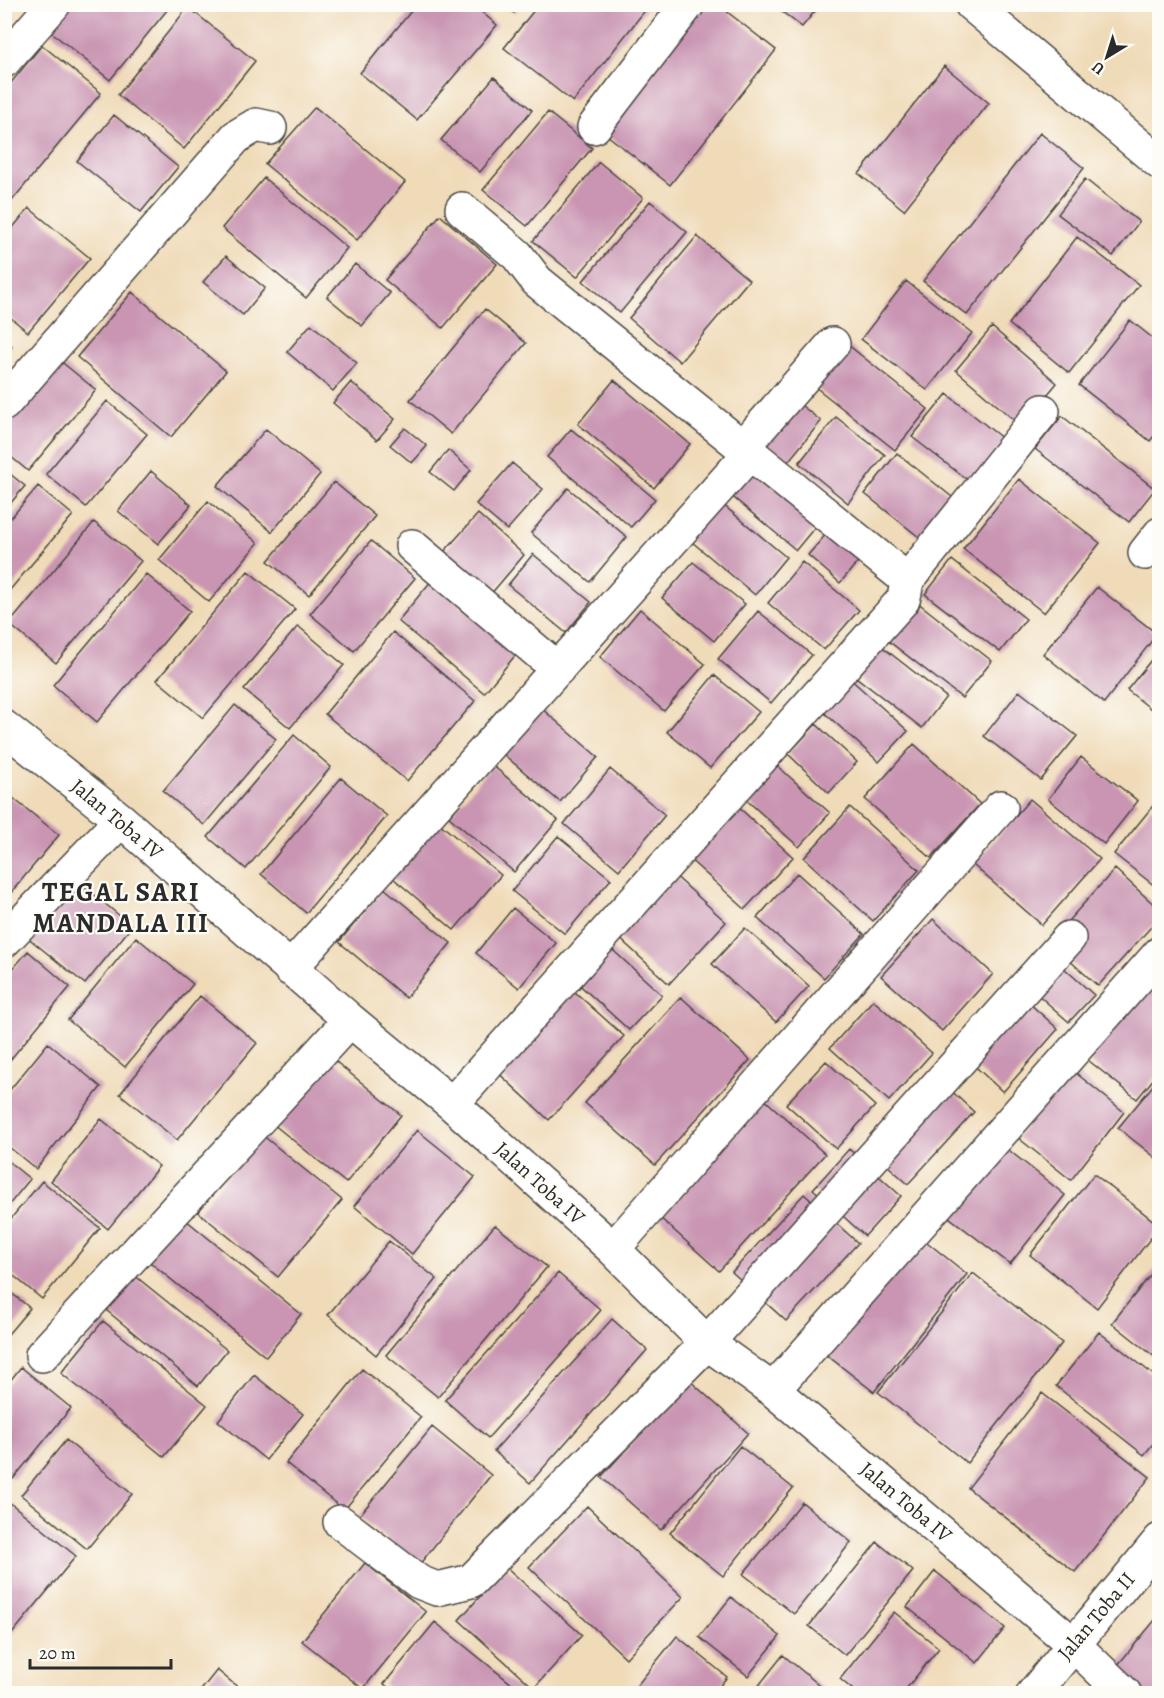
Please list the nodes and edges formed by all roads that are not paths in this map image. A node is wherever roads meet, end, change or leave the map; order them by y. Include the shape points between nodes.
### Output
1 (54, 4) edge
2 (688, 4) edge
3 (971, 4) edge
4 (4, 62) edge
5 (594, 127) dead end
6 (270, 128) dead end
7 (1160, 163) edge
8 (462, 208) dead end
9 (833, 344) dead end
10 (4, 404) edge
11 (1043, 411) dead end
12 (746, 450) junction
13 (412, 546) dead end
14 (906, 582) junction
15 (558, 669) junction
16 (4, 726) edge
17 (1000, 807) dead end
18 (121, 820) junction
19 (1069, 938) dead end
20 (4, 941) edge
21 (1160, 953) edge
22 (290, 969) junction
23 (350, 1020) junction
24 (452, 1104) junction
25 (613, 1249) junction
26 (707, 1343) junction
27 (42, 1355) dead end
28 (773, 1390) junction
29 (340, 1522) dead end
30 (1160, 1540) edge
31 (1072, 1643) junction
32 (1033, 1694) edge
33 (1125, 1694) edge

1 - 4 street
2 - 5 street
3 - 7 street
6 - 10 street via 256,125 236,136
8 - 12 street via 517,255 537,281
9 - 12 street
11 - 14 street
12 - 14 street
12 - 15 street
13 - 15 street
14 - 24 street via 903,600
15 - 22 street
16 - 18 street, Jalan Toba IV
17 - 25 street
18 - 20 street
18 - 22 street, Jalan Toba IV
19 - 26 street
21 - 28 street
22 - 23 street, Jalan Toba IV
23 - 24 street, Jalan Toba IV
23 - 27 street
24 - 25 street, Jalan Toba IV
25 - 26 street, Jalan Toba IV
26 - 28 street, Jalan Toba IV
26 - 29 street via 471,1581 437,1589 418,1582
28 - 31 street, Jalan Toba IV
30 - 31 street, Jalan Toba II
31 - 32 street, Jalan Toba II
31 - 33 street, Jalan Toba IV

